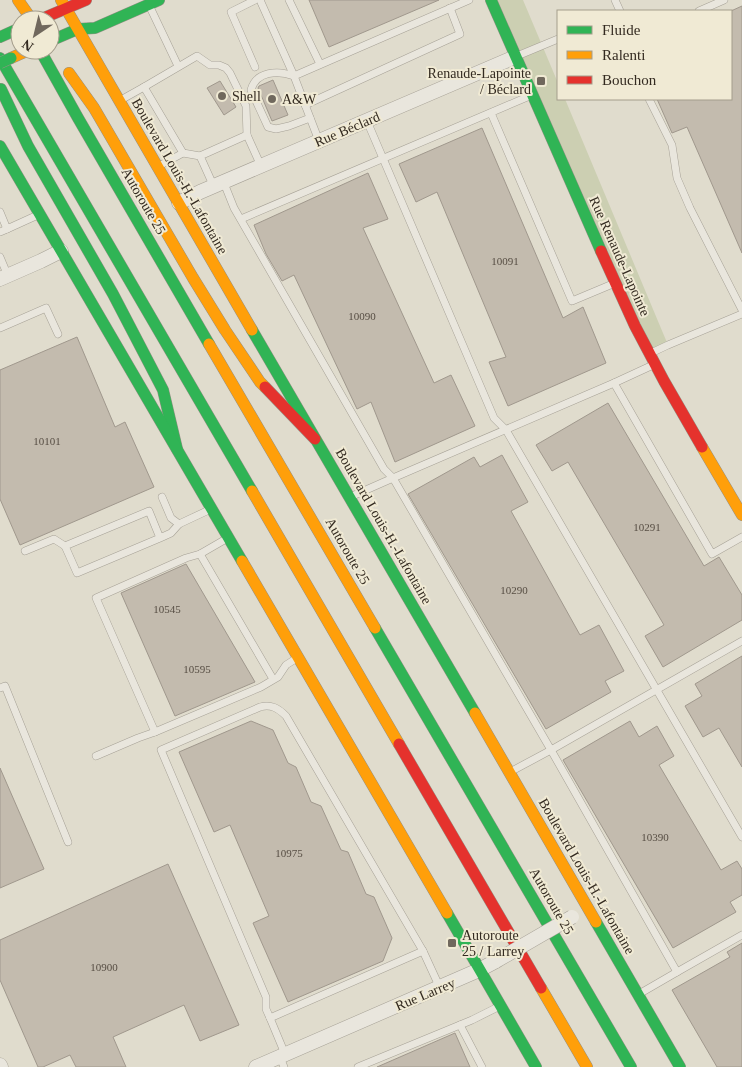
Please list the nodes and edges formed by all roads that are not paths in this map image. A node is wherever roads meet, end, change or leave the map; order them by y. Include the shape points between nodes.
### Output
1 (86, 0) edge
2 (255, 0) edge
3 (260, 0) edge
4 (289, 0) edge
5 (469, 0) edge
6 (491, 0) edge
7 (724, 0) edge
8 (154, 2) edge
9 (64, 4) edge
10 (450, 8) junction
11 (701, 10) edge
12 (78, 29) junction
13 (60, 37) edge
14 (557, 39) edge
15 (515, 57) junction
16 (0, 58) edge
17 (60, 59) edge
18 (46, 60) edge
19 (320, 64) junction
20 (178, 66) junction
21 (255, 67) dead end
22 (294, 76) junction
23 (0, 87) edge
24 (144, 87) junction
25 (532, 95) junction
26 (650, 100) edge
27 (119, 101) junction
28 (305, 105) junction
29 (491, 113) junction
30 (310, 118) junction
31 (367, 121) junction
32 (247, 135) junction
33 (319, 141) junction
34 (1, 149) edge
35 (183, 153) junction
36 (200, 156) junction
37 (383, 158) junction
38 (261, 166) junction
39 (158, 167) junction
40 (219, 185) junction
41 (179, 203) junction
42 (0, 212) edge
43 (40, 214) junction
44 (241, 219) junction
45 (4, 231) edge
46 (61, 251) junction
47 (0, 258) edge
48 (4, 278) edge
49 (615, 283) junction
50 (742, 310) edge
51 (742, 314) edge
52 (0, 328) edge
53 (58, 334) dead end
54 (653, 359) junction
55 (614, 383) junction
56 (506, 430) junction
57 (315, 438) junction
58 (177, 449) junction
59 (393, 478) junction
60 (162, 497) dead end
61 (350, 497) junction
62 (212, 509) junction
63 (742, 515) edge
64 (179, 524) junction
65 (742, 537) edge
66 (160, 538) junction
67 (228, 538) junction
68 (65, 546) junction
69 (25, 551) dead end
70 (200, 554) junction
71 (742, 641) edge
72 (298, 658) junction
73 (273, 679) junction
74 (0, 688) edge
75 (656, 690) junction
76 (155, 732) junction
77 (551, 750) junction
78 (96, 756) dead end
79 (509, 773) junction
80 (742, 836) edge
81 (68, 842) dead end
82 (588, 908) junction
83 (742, 935) edge
84 (423, 951) junction
85 (479, 970) junction
86 (677, 972) junction
87 (440, 988) junction
88 (638, 994) junction
89 (500, 1006) junction
90 (270, 1018) junction
91 (460, 1025) junction
92 (283, 1059) edge
93 (256, 1067) edge
94 (358, 1067) edge
95 (482, 1067) edge
96 (536, 1067) edge
97 (587, 1067) edge
98 (631, 1067) edge
99 (680, 1067) edge

1 - 9 main road
2 - 21 lane via 231,12
3 - 22 lane
4 - 19 lane
5 - 10 lane
6 - 15 main road, Rue Renaude-Lapointe
7 - 11 lane
8 - 12 main road via 95,28
8 - 20 lane
9 - 12 main road, Boulevard Louis-H.-Lafontaine
10 - 19 lane
10 - 28 lane via 460,34
12 - 13 main road
12 - 27 main road, Boulevard Louis-H.-Lafontaine
14 - 15 lane
15 - 25 main road, Rue Renaude-Lapointe
15 - 31 street, Rue Béclard
16 - 97 main road
17 - 57 main road via 94,108 225,330 260,382
18 - 98 main road, Autoroute 25
19 - 22 lane
20 - 24 lane
20 - 32 lane via 196,56 210,65 226,68 246,106
22 - 28 lane
22 - 30 lane via 284,72 270,73 259,77 251,90 268,127 276,129
23 - 58 main road via 28,146 114,294 163,390
24 - 27 lane
24 - 35 lane
25 - 29 lane
25 - 49 main road, Rue Renaude-Lapointe
26 - 50 lane via 672,145 677,178 690,208
27 - 39 main road, Boulevard Louis-H.-Lafontaine
28 - 30 lane
29 - 37 lane
29 - 49 lane via 572,301
30 - 33 lane
31 - 33 street, Rue Béclard
31 - 37 lane
32 - 36 lane
32 - 38 lane
33 - 38 street, Rue Béclard
34 - 43 main road
35 - 36 lane
35 - 39 lane
36 - 40 lane
37 - 44 lane
37 - 56 lane via 494,418
38 - 40 street, Rue Béclard
39 - 41 main road, Boulevard Louis-H.-Lafontaine
40 - 41 street, Rue Béclard
40 - 44 lane
41 - 57 main road, Boulevard Louis-H.-Lafontaine
42 - 45 lane
43 - 45 lane
43 - 46 main road
44 - 59 lane via 384,469
46 - 48 street
46 - 58 main road
47 - 48 lane
49 - 54 main road, Rue Renaude-Lapointe
51 - 54 lane via 668,345
52 - 53 lane via 46,308
54 - 55 lane
54 - 63 main road, Rue Renaude-Lapointe via 735,497
55 - 56 lane
55 - 65 lane via 712,554
56 - 59 lane
56 - 75 lane
57 - 61 main road, Boulevard Louis-H.-Lafontaine
58 - 62 main road
59 - 61 lane
59 - 77 lane
60 - 64 lane via 171,518
61 - 79 main road, Boulevard Louis-H.-Lafontaine
62 - 64 lane
62 - 67 main road
64 - 66 lane
66 - 68 lane via 78,573
66 - 68 lane via 149,510
67 - 70 lane
67 - 72 main road
68 - 69 lane via 54,539
70 - 73 lane
70 - 76 lane via 96,598
71 - 75 lane
72 - 73 lane via 288,663
72 - 85 main road
73 - 76 lane
74 - 81 lane via 5,686
75 - 77 lane
75 - 80 lane
76 - 78 lane
77 - 79 lane
77 - 86 lane
79 - 82 main road, Boulevard Louis-H.-Lafontaine
82 - 85 street, Rue Larrey, bridge
82 - 88 main road, Boulevard Louis-H.-Lafontaine
83 - 86 lane
84 - 87 lane
84 - 90 lane
84 - 90 lane via 279,709 260,707 161,750 266,997
85 - 87 street, Rue Larrey
85 - 89 main road
86 - 88 lane
87 - 92 street, Rue Larrey
88 - 99 main road, Boulevard Louis-H.-Lafontaine
89 - 91 lane
89 - 96 main road
90 - 92 lane
91 - 94 lane
91 - 95 lane
92 - 93 street, Rue Larrey

